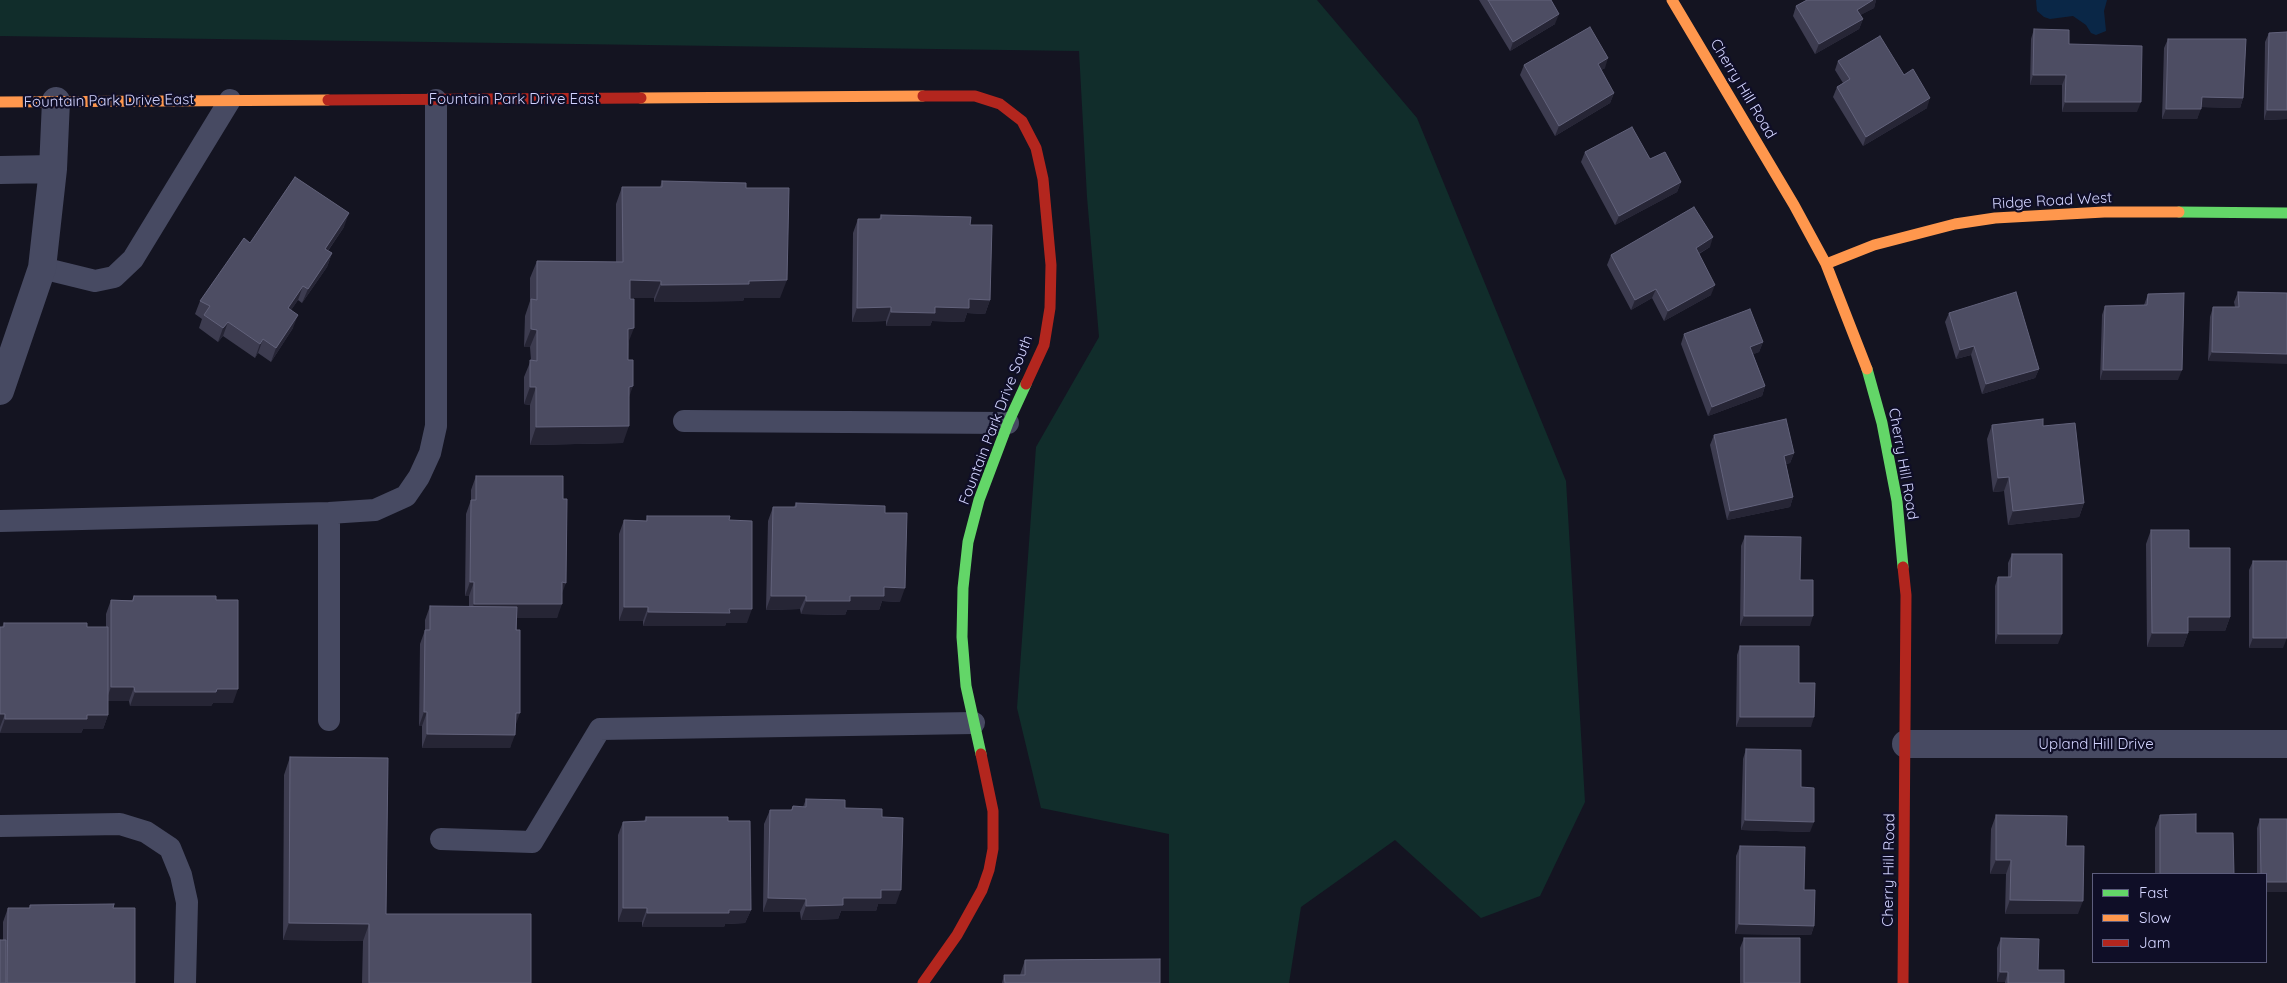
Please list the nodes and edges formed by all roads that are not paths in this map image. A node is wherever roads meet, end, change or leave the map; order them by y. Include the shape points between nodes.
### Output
1 (1672, 0) edge
2 (230, 100) junction
3 (436, 100) junction
4 (56, 101) junction
5 (0, 102) edge
6 (1022, 121) joint
7 (53, 169) junction
8 (0, 170) edge
9 (2287, 213) edge
10 (1826, 264) junction
11 (42, 268) junction
12 (0, 391) edge
13 (684, 421) dead end
14 (1008, 423) junction
15 (329, 513) junction
16 (0, 521) edge
17 (330, 720) dead end
18 (974, 723) junction
19 (1906, 744) junction
20 (2287, 744) edge
21 (0, 826) edge
22 (441, 839) dead end
23 (186, 983) edge
24 (923, 983) edge
25 (1903, 983) edge

1 - 10 street, Cherry Hill Road
2 - 3 street, Fountain Park Drive East
2 - 4 street, Fountain Park Drive East
2 - 11 lane via 133,260 114,277 95,281
3 - 6 street, Fountain Park Drive East via 975,96 1000,104
3 - 15 lane via 437,400 430,453 406,496 375,510
4 - 5 street, Fountain Park Drive East
4 - 7 street
6 - 14 street, Fountain Park Drive South via 1036,148 1043,179 1051,265 1050,308 1044,345
7 - 8 street
7 - 11 street
9 - 10 street, Ridge Road West via 2104,212 1995,218 1956,224 1874,245
10 - 19 street, Cherry Hill Road via 1866,366 1882,423 1895,491 1906,595
11 - 12 street
13 - 14 lane
14 - 18 street, Fountain Park Drive South via 979,500 968,542 962,588 965,676
15 - 16 lane
15 - 17 lane
18 - 22 lane via 600,729 532,842
18 - 24 street, Fountain Park Drive South via 993,811 993,849 989,870 982,890 957,935
19 - 20 street, Upland Hill Drive
19 - 25 street, Cherry Hill Road
21 - 23 lane via 120,824 146,832 170,848 187,902

